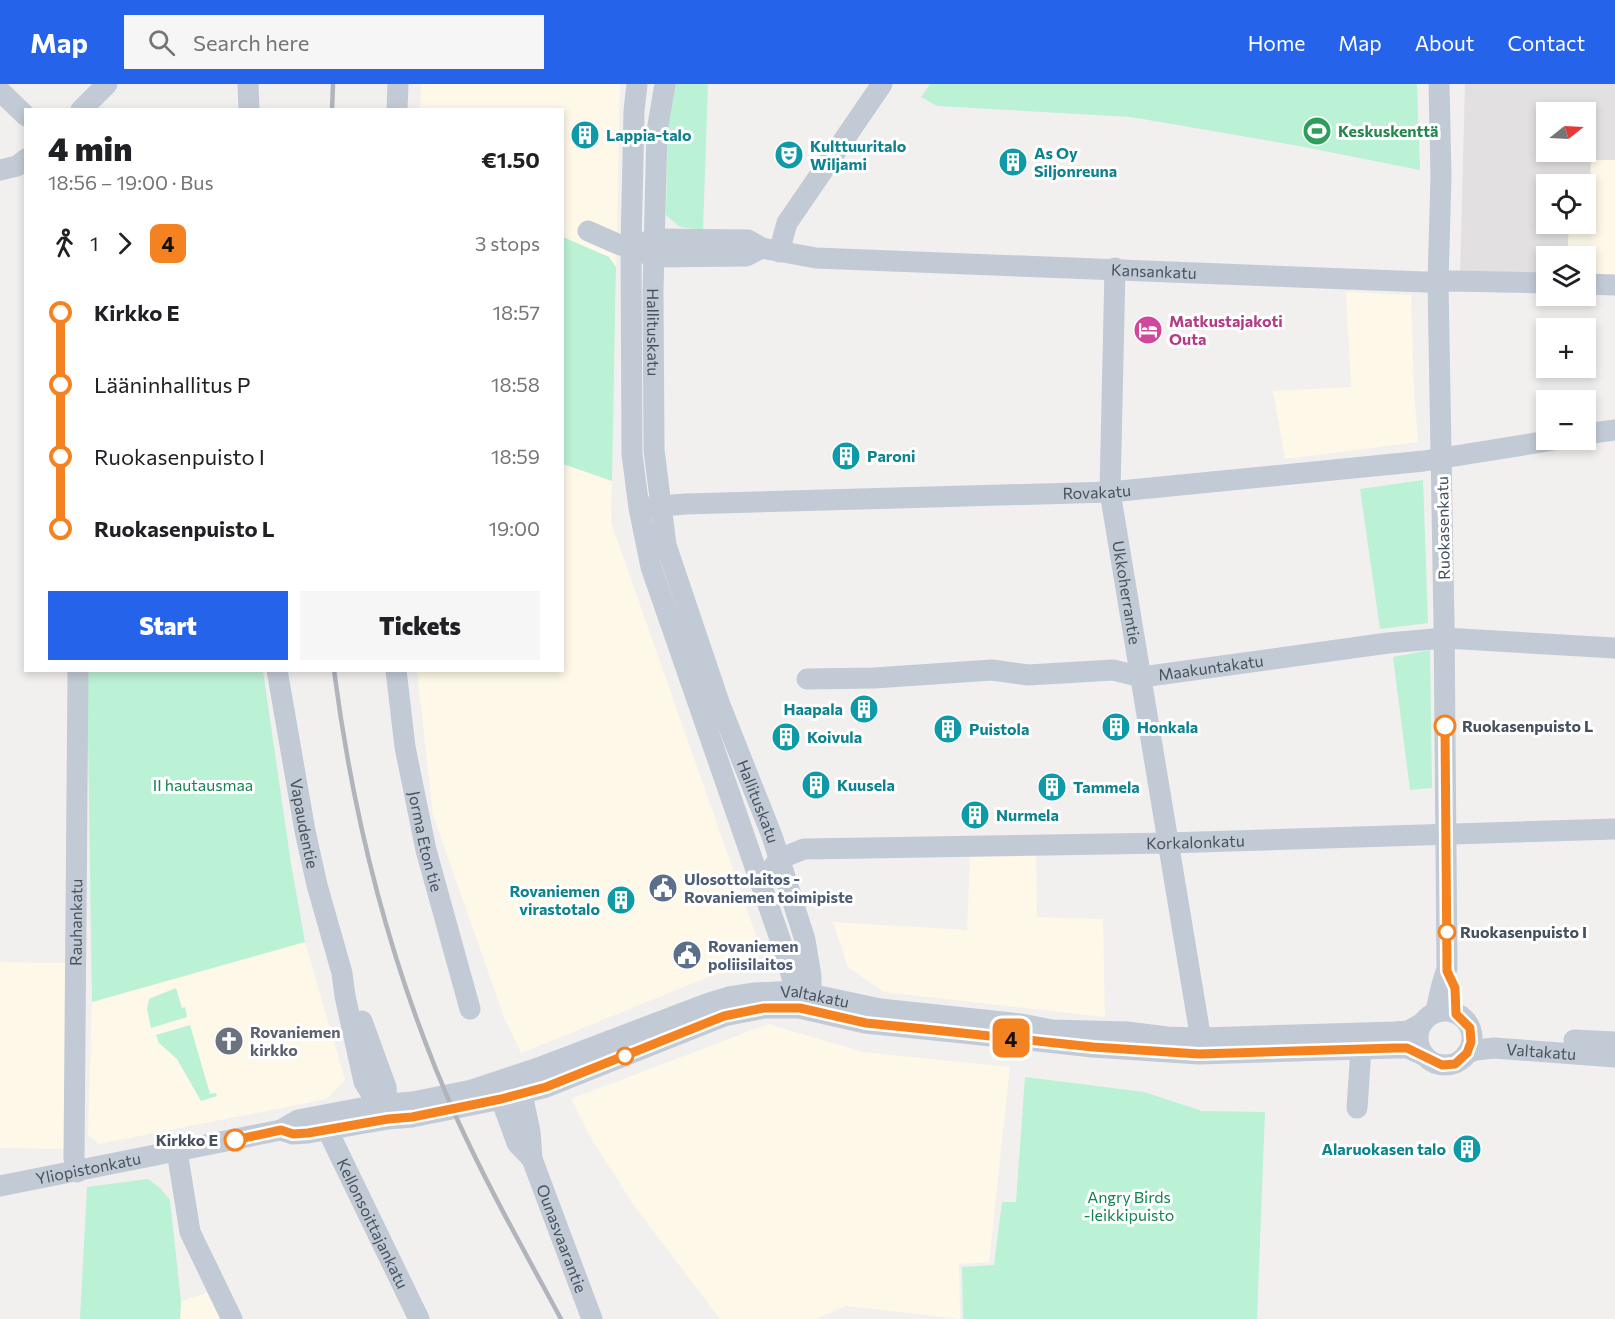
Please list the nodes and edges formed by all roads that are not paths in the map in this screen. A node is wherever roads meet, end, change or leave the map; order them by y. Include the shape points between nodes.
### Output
1 (108, 84) edge
2 (248, 84) edge
3 (398, 84) edge
4 (638, 84) edge
5 (665, 84) edge
6 (882, 84) edge
7 (1439, 84) edge
8 (0, 91) edge
9 (83, 108) edge
10 (249, 108) edge
11 (397, 108) edge
12 (24, 114) edge
13 (24, 161) edge
14 (0, 170) edge
15 (588, 231) dead end
16 (631, 247) junction
17 (654, 248) junction
18 (771, 250) junction
19 (1115, 268) junction
20 (1438, 282) junction
21 (1536, 283) edge
22 (1596, 285) edge
23 (1615, 285) edge
24 (1615, 430) edge
25 (1596, 433) edge
26 (1536, 443) edge
27 (1442, 458) junction
28 (1110, 492) junction
29 (661, 506) junction
30 (639, 508) junction
31 (1445, 638) junction
32 (1615, 648) edge
33 (78, 672) edge
34 (277, 672) edge
35 (396, 672) edge
36 (1142, 677) junction
37 (807, 679) dead end
38 (712, 681) junction
39 (698, 698) junction
40 (720, 705) junction
41 (1615, 829) edge
42 (1446, 833) junction
43 (1168, 843) junction
44 (779, 859) junction
45 (761, 884) junction
46 (802, 997) junction
47 (470, 1010) dead end
48 (1446, 1020) junction
49 (1615, 1042) edge
50 (1199, 1046) junction
51 (1360, 1049) junction
52 (1467, 1053) junction
53 (1423, 1055) junction
54 (1615, 1057) edge
55 (515, 1087) junction
56 (501, 1099) junction
57 (1357, 1108) dead end
58 (384, 1109) junction
59 (327, 1129) junction
60 (281, 1130) junction
61 (177, 1151) junction
62 (532, 1159) junction
63 (77, 1172) junction
64 (0, 1186) edge
65 (232, 1319) edge
66 (418, 1319) edge
67 (591, 1319) edge

1 - 9 street
2 - 10 street
3 - 11 street
4 - 16 street, Hallituskatu
5 - 17 street, Hallituskatu via 657,131
6 - 18 street
7 - 20 street, Ruokasenkatu
8 - 12 street
13 - 14 street
15 - 16 street, Kansankatu
16 - 17 street, Kansankatu
16 - 30 street, Hallituskatu via 632,454
17 - 18 street, Kansankatu via 746,256
17 - 29 street, Hallituskatu via 654,450
18 - 19 street, Kansankatu via 816,258
19 - 20 street, Kansankatu
19 - 28 street, Ukkoherrantie
20 - 21 street, Kansankatu
20 - 27 street, Ruokasenkatu
22 - 23 street
24 - 25 street
26 - 27 street, Rovakatu
27 - 28 street, Rovakatu
27 - 31 street, Ruokasenkatu
28 - 29 street, Rovakatu
28 - 36 street, Ukkoherrantie
29 - 30 street, Rovakatu
29 - 38 street, Hallituskatu via 666,544
30 - 39 street, Hallituskatu via 651,567
31 - 32 street, Maakuntakatu
31 - 36 street, Maakuntakatu
31 - 42 street, Ruokasenkatu
33 - 63 street, Rauhankatu via 74,1158
34 - 58 street, Vapaudentie via 305,831 342,973 364,1082
35 - 47 street, Jorma Eton tie via 405,747 426,850
36 - 37 street, Maakuntakatu via 1113,670 1028,675 992,670
36 - 43 street, Ukkoherrantie
38 - 39 street
38 - 40 street, Hallituskatu
39 - 40 street
39 - 45 street, Hallituskatu
40 - 44 street, Hallituskatu
41 - 42 street, Korkalonkatu
42 - 43 street, Korkalonkatu
42 - 48 street, Ruokasenkatu via 1447,971 1455,988
43 - 44 street, Korkalonkatu via 804,849
43 - 50 street, Ukkoherrantie
44 - 45 street
44 - 46 street, Hallituskatu via 805,940 811,976
45 - 46 street, Hallituskatu
46 - 50 street, Valtakatu via 836,1017 877,1024 1093,1047
46 - 55 street, Valtakatu via 724,1016 591,1069
48 - 49 street, Valtakatu via 1499,1035
48 - 50 street, Valtakatu via 1408,1031
48 - 52 street via 1471,1042
48 - 53 street via 1418,1033
50 - 51 street, Valtakatu
51 - 53 street, Valtakatu via 1407,1048
51 - 57 street
52 - 53 street via 1455,1064 1442,1065
52 - 54 street, Valtakatu via 1494,1048
55 - 56 street, Valtakatu
55 - 58 street, Yliopistonkatu via 472,1090
55 - 62 street, Ounasvaarantie via 530,1132
56 - 58 street, Yliopistonkatu via 412,1117
56 - 62 street, Ounasvaarantie via 517,1143
58 - 59 street, Yliopistonkatu
58 - 60 street, Yliopistonkatu via 298,1120
59 - 60 street, Yliopistonkatu via 293,1134
59 - 66 street, Kellonsoittajankatu
60 - 61 street, Yliopistonkatu
61 - 63 street, Yliopistonkatu
61 - 65 street via 190,1232
62 - 67 street, Ounasvaarantie
63 - 64 street, Yliopistonkatu

